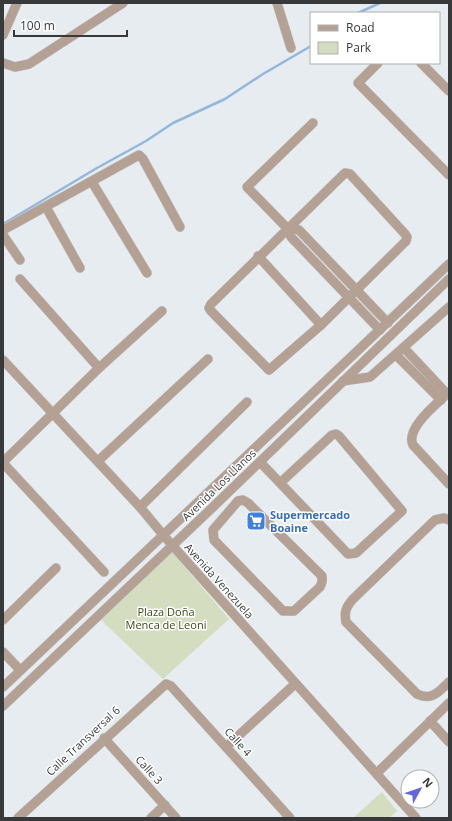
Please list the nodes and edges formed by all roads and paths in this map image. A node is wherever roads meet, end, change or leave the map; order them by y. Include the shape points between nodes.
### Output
1 (17, 3) edge
2 (123, 3) edge
3 (277, 3) edge
4 (3, 11) edge
5 (13, 13) junction
6 (3, 35) edge
7 (291, 48) dead end
8 (3, 63) edge
9 (377, 64) edge
10 (422, 64) edge
11 (449, 91) edge
12 (313, 123) dead end
13 (449, 175) edge
14 (92, 182) junction
15 (46, 207) junction
16 (180, 227) dead end
17 (287, 228) junction
18 (3, 230) edge
19 (3, 235) edge
20 (258, 256) junction
21 (20, 260) dead end
22 (449, 264) edge
23 (80, 268) dead end
24 (147, 273) dead end
25 (20, 279) dead end
26 (449, 279) edge
27 (356, 290) junction
28 (349, 298) junction
29 (449, 307) edge
30 (162, 311) dead end
31 (388, 323) junction
32 (321, 325) junction
33 (380, 330) junction
34 (404, 348) junction
35 (396, 355) junction
36 (208, 359) dead end
37 (3, 360) edge
38 (99, 368) junction
39 (343, 381) junction
40 (446, 395) edge
41 (247, 402) dead end
42 (53, 415) junction
43 (98, 461) junction
44 (3, 462) edge
45 (260, 462) junction
46 (280, 482) junction
47 (449, 484) edge
48 (213, 507) junction
49 (140, 508) junction
50 (223, 517) junction
51 (449, 520) edge
52 (164, 536) junction
53 (172, 546) junction
54 (56, 568) dead end
55 (104, 572) dead end
56 (3, 620) edge
57 (3, 652) edge
58 (20, 670) junction
59 (449, 682) edge
60 (166, 684) joint
61 (295, 684) junction
62 (3, 687) edge
63 (449, 703) edge
64 (3, 706) edge
65 (430, 721) junction
66 (104, 738) junction
67 (449, 742) edge
68 (226, 747) junction
69 (377, 773) junction
70 (165, 805) junction
71 (287, 817) edge
72 (18, 818) edge
73 (151, 818) edge
74 (176, 818) edge
75 (416, 818) edge

1 - 5 street
2 - 8 street via 29,64 15,67
3 - 7 street
4 - 5 street
5 - 6 street
9 - 13 street via 358,83
10 - 11 street
12 - 17 street via 247,187
14 - 15 street
14 - 16 street via 139,155
14 - 24 street
15 - 18 street
15 - 23 street
17 - 20 street
17 - 27 street via 299,230
17 - 27 street via 345,173 350,174 407,237 406,241
17 - 28 street via 291,237
19 - 21 street
20 - 32 street
20 - 32 street via 211,304 211,311 269,370
22 - 31 street, Avenida Los Llanos
25 - 38 street
26 - 39 street, Avenida Los Llanos
27 - 28 street
27 - 31 street
28 - 32 street
28 - 33 street
29 - 34 street
30 - 38 street
31 - 33 street, Avenida Los Llanos
33 - 52 street, Avenida Los Llanos
34 - 35 street
34 - 40 street
35 - 39 street via 370,377
35 - 40 street
36 - 43 street
37 - 42 street, Avenida Venezuela
38 - 42 street
39 - 45 street, Avenida Los Llanos
40 - 47 street via 414,428 411,438 413,445
41 - 49 street
42 - 43 street, Avenida Venezuela
42 - 44 street
43 - 49 street, Avenida Venezuela
44 - 55 street
45 - 46 street
45 - 48 street, Avenida Los Llanos
46 - 46 street via 348,554 352,555 402,511 336,434
48 - 50 street
48 - 53 street, Avenida Los Llanos
49 - 52 street, Avenida Venezuela
50 - 50 street via 213,530 214,540 283,611 297,610 321,585 320,573 248,503 238,501
51 - 59 street via 435,520 353,599 344,614 346,622 416,694 433,696
52 - 53 street, Avenida Venezuela
52 - 58 street, Avenida Los Llanos
53 - 61 street, Avenida Venezuela
53 - 64 street, Avenida Los Llanos
54 - 56 street
57 - 58 street
58 - 62 street, Avenida Los Llanos
60 - 66 street, Calle Transversal 6
60 - 68 street, Calle 4 via 171,686
61 - 68 street
61 - 69 street, Avenida Venezuela
63 - 65 street
65 - 67 street
65 - 69 street
66 - 70 street, Calle 3
66 - 72 street, Calle Transversal 6
68 - 71 street, Calle 4
69 - 75 street, Avenida Venezuela
70 - 73 street
70 - 74 street, Calle 3

